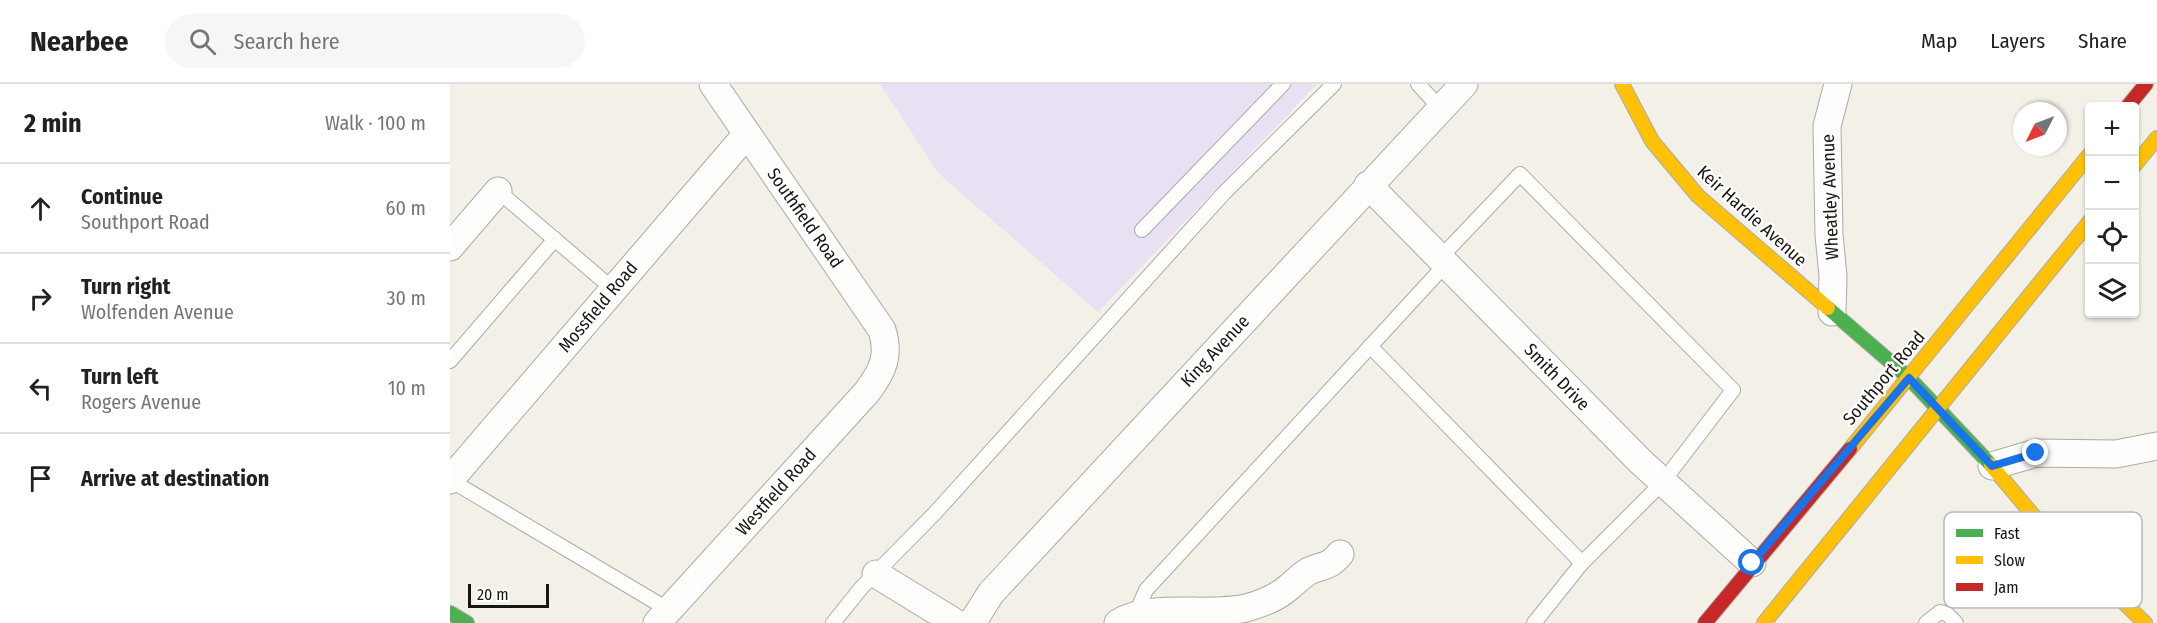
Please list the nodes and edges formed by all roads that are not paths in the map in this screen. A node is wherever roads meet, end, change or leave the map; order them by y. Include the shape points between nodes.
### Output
1 (713, 84) edge
2 (1283, 84) edge
3 (1334, 84) edge
4 (1418, 84) edge
5 (1464, 84) edge
6 (1622, 84) edge
7 (1838, 84) edge
8 (2146, 84) edge
9 (2131, 102) edge
10 (1440, 108) junction
11 (747, 134) junction
12 (2157, 138) edge
13 (2088, 156) edge
14 (2139, 160) edge
15 (1368, 185) junction
16 (498, 191) joint
17 (2085, 227) edge
18 (1142, 230) dead end
19 (555, 239) junction
20 (450, 247) edge
21 (1443, 261) junction
22 (613, 289) junction
23 (1832, 312) junction
24 (1370, 346) junction
25 (886, 355) joint
26 (450, 361) edge
27 (1909, 378) junction
28 (1938, 408) junction
29 (2157, 446) edge
30 (1992, 466) junction
31 (451, 478) edge
32 (1662, 483) junction
33 (2030, 512) edge
34 (1340, 554) dead end
35 (1582, 563) junction
36 (1752, 563) junction
37 (876, 574) junction
38 (2129, 608) edge
39 (450, 613) edge
40 (663, 616) edge
41 (1777, 618) edge
42 (1127, 619) edge
43 (467, 623) edge
44 (833, 623) edge
45 (956, 623) edge
46 (972, 623) edge
47 (1534, 623) edge
48 (1705, 623) edge
49 (1926, 623) edge
50 (1956, 623) edge
51 (2145, 623) edge

1 - 11 street, Southfield Road
2 - 18 lane
3 - 37 lane via 1224,193 1084,351
4 - 10 lane
5 - 10 street, King Avenue
6 - 23 main road, Keir Hardie Avenue via 1652,141 1698,196
7 - 23 street, Wheatley Avenue via 1827,126
8 - 9 main road
10 - 15 street, King Avenue
11 - 22 street, Mossfield Road
11 - 25 street, Southfield Road via 882,330
12 - 14 main road
13 - 27 main road, Southport Road
15 - 21 street, Smith Drive
15 - 46 street, King Avenue via 992,593
16 - 19 lane
16 - 20 street
17 - 28 main road
19 - 22 lane
19 - 26 lane
21 - 24 lane
21 - 32 street, Smith Drive
21 - 32 lane via 1520,174 1733,390
22 - 31 street, Mossfield Road
23 - 27 main road, Keir Hardie Avenue
24 - 35 lane
24 - 42 lane via 1146,590
25 - 40 street, Westfield Road via 883,368 867,392
27 - 28 main road, Keir Hardie Avenue
27 - 36 main road, Southport Road
28 - 30 main road, Keir Hardie Avenue
28 - 41 main road
29 - 30 street via 2116,454 2036,453
30 - 33 main road, Keir Hardie Avenue
31 - 40 lane
32 - 35 lane
32 - 36 street, Smith Drive
34 - 42 street via 1330,566 1309,571 1275,597 1248,608
35 - 47 lane
36 - 48 main road, Southport Road
37 - 44 lane
37 - 45 street
38 - 51 main road, Keir Hardie Avenue
39 - 43 main road
49 - 50 lane via 1940,612

